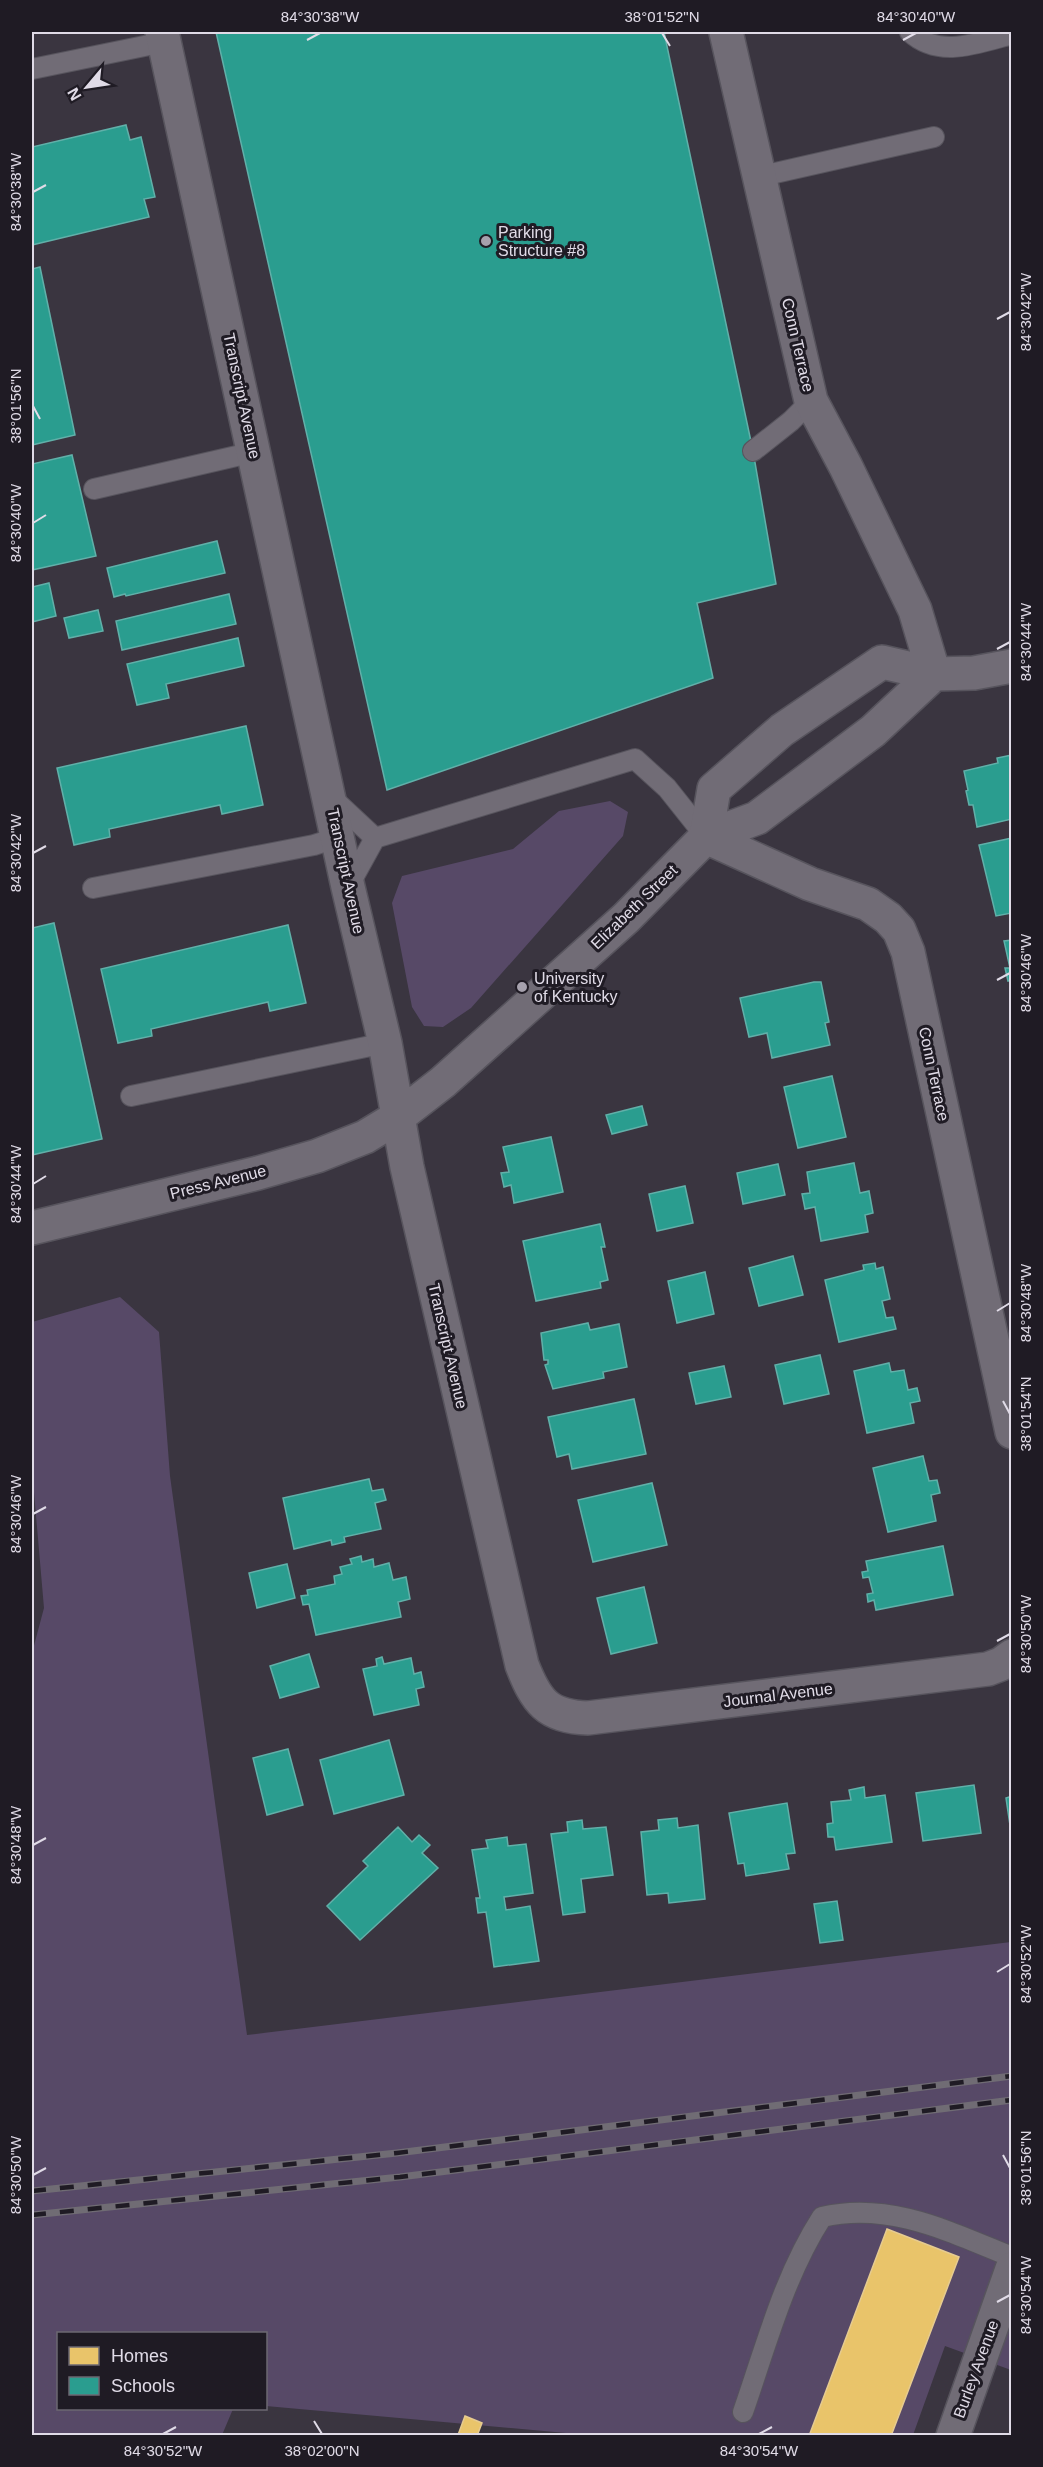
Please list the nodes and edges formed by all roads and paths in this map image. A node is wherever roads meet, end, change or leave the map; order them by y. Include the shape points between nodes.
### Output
1 (726, 32) edge
2 (910, 32) edge
3 (1011, 34) edge
4 (163, 37) edge
5 (32, 69) edge
6 (934, 136) dead end
7 (758, 177) junction
8 (811, 401) junction
9 (753, 451) dead end
10 (254, 452) junction
11 (94, 489) dead end
12 (1011, 666) edge
13 (934, 674) junction
14 (328, 794) junction
15 (339, 837) junction
16 (375, 837) junction
17 (706, 837) junction
18 (348, 887) junction
19 (93, 888) dead end
20 (385, 1043) junction
21 (131, 1096) dead end
22 (398, 1117) junction
23 (32, 1228) edge
24 (1011, 1432) edge
25 (1011, 1656) edge
26 (543, 1705) joint
27 (1011, 2257) edge
28 (1011, 2269) edge
29 (743, 2412) dead end
30 (952, 2436) edge

1 - 7 street, Conn Terrace
2 - 3 lane via 921,42 957,48
4 - 5 lane
4 - 10 street, Transcript Avenue
6 - 7 lane
7 - 8 street, Conn Terrace
8 - 9 lane
8 - 13 street, Conn Terrace via 915,610
10 - 11 lane
10 - 14 street, Transcript Avenue
12 - 13 street via 974,673
13 - 17 street, Elizabeth Street via 873,731 757,818
13 - 17 street via 882,662 782,730 714,789
14 - 15 street, Transcript Avenue
14 - 16 lane
15 - 18 street, Transcript Avenue
15 - 19 lane
16 - 17 lane via 635,759 667,788
16 - 18 lane
17 - 22 street, Elizabeth Street via 617,926 443,1082
17 - 24 street, Conn Terrace via 810,884 868,904 899,930 908,952
18 - 20 street, Transcript Avenue
20 - 21 lane
20 - 22 street, Transcript Avenue
22 - 23 street, Press Avenue via 365,1137 317,1156
22 - 26 street, Transcript Avenue via 522,1665 532,1691
25 - 26 street, Journal Avenue via 988,1669 588,1719 554,1712
27 - 29 lane via 937,2227 876,2212 822,2217 804,2246
28 - 30 street, Burley Avenue

